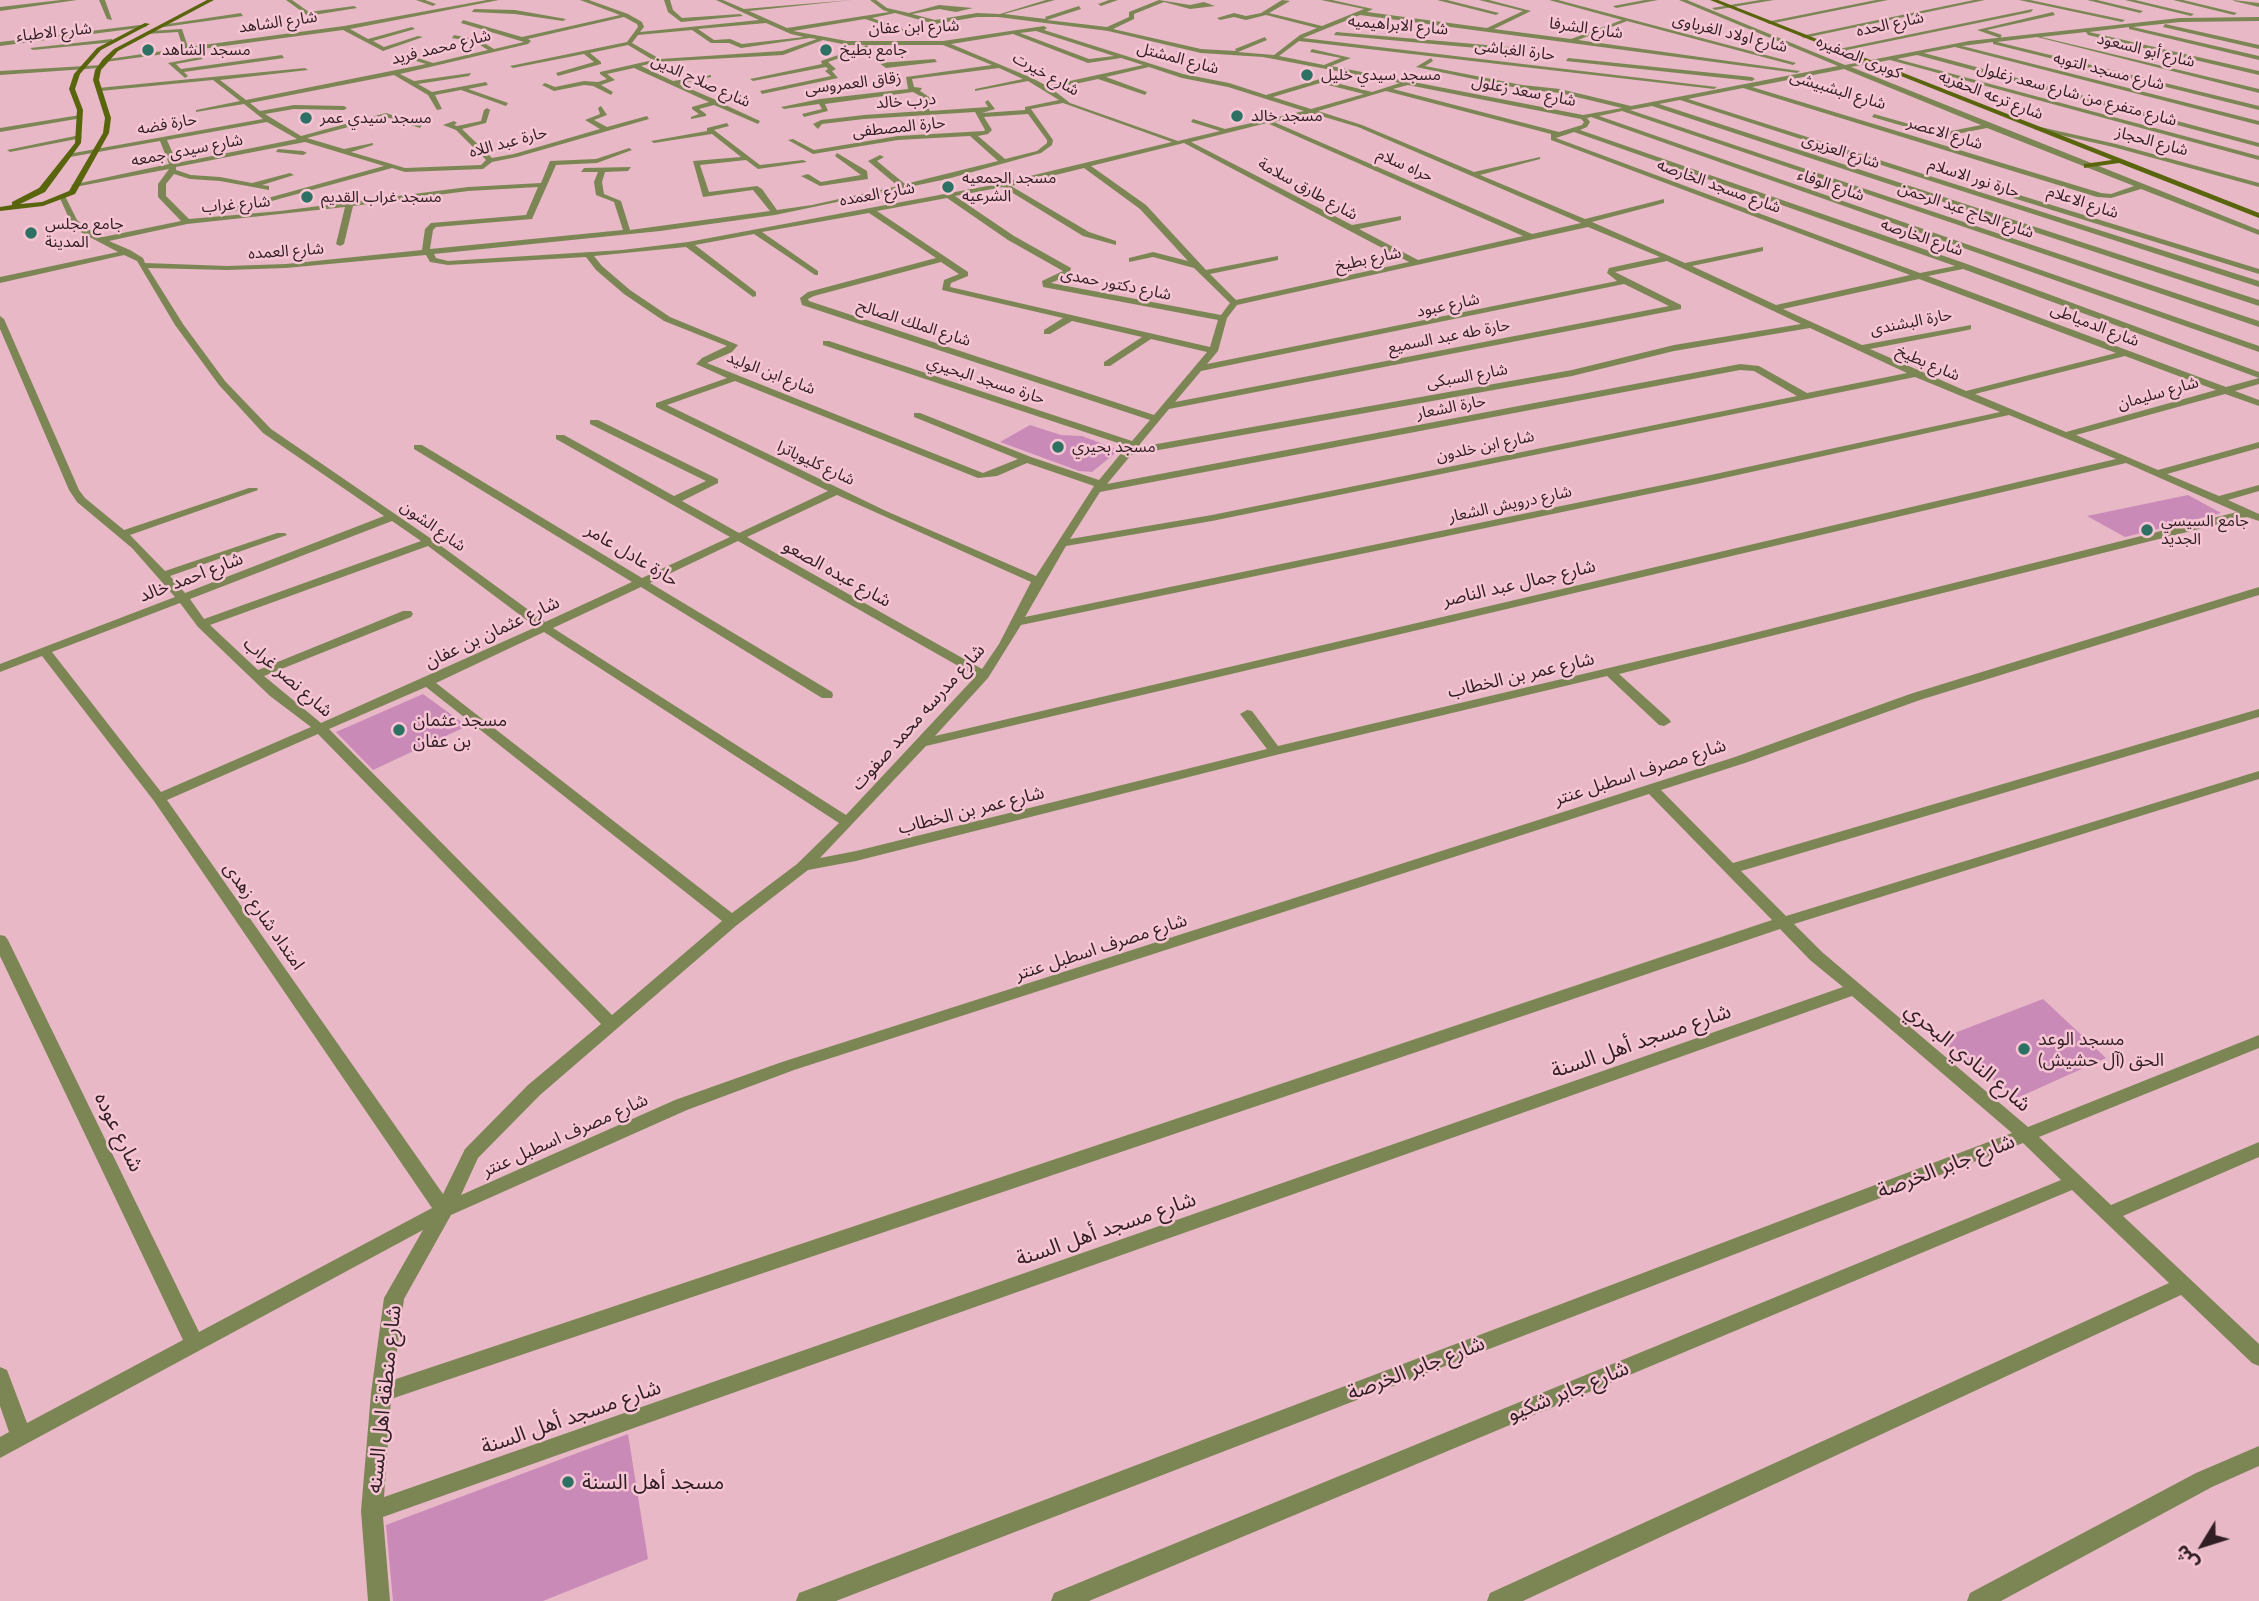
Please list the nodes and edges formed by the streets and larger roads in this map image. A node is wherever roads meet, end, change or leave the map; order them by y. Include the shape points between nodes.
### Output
1 (74, 0) edge
2 (102, 0) edge
3 (196, 0) edge
4 (211, 0) edge
5 (289, 0) edge
6 (419, 0) edge
7 (496, 0) edge
8 (583, 0) edge
9 (667, 0) edge
10 (719, 0) edge
11 (1052, 0) edge
12 (1115, 0) edge
13 (1146, 0) edge
14 (1278, 0) edge
15 (1284, 0) edge
16 (1324, 0) edge
17 (1440, 0) edge
18 (1482, 0) edge
19 (1552, 0) edge
20 (1655, 0) edge
21 (1682, 0) edge
22 (1713, 0) edge
23 (1771, 0) edge
24 (1885, 0) edge
25 (1982, 0) edge
26 (2022, 0) edge
27 (2090, 0) edge
28 (2128, 0) edge
29 (2176, 0) edge
30 (2236, 0) edge
31 (874, 1) edge
32 (1593, 1) edge
33 (1160, 2) edge
34 (786, 3) edge
35 (852, 3) edge
36 (433, 4) dead end
37 (864, 4) dead end
38 (1101, 4) dead end
39 (1264, 4) dead end
40 (1572, 5) junction
41 (2259, 5) edge
42 (1212, 6) dead end
43 (1616, 6) dead end
44 (1730, 6) junction
45 (844, 7) dead end
46 (972, 7) dead end
47 (354, 8) dead end
48 (456, 8) junction
49 (1079, 8) dead end
50 (0, 9) edge
51 (1703, 9) junction
52 (405, 10) dead end
53 (746, 10) junction
54 (2031, 10) dead end
55 (900, 11) junction
56 (440, 12) junction
57 (626, 12) junction
58 (1179, 12) dead end
59 (910, 13) junction
60 (1360, 13) junction
61 (1265, 14) junction
62 (2053, 14) dead end
63 (241, 15) dead end
64 (756, 15) junction
65 (998, 15) junction
66 (865, 17) junction
67 (1220, 18) dead end
68 (1515, 18) junction
69 (110, 19) dead end
70 (563, 19) dead end
71 (2214, 19) junction
72 (1042, 20) junction
73 (2178, 20) junction
74 (2259, 20) edge
75 (767, 21) junction
76 (1625, 21) junction
77 (463, 22) dead end
78 (934, 22) junction
79 (1769, 22) junction
80 (330, 23) dead end
81 (1064, 23) junction
82 (2137, 23) junction
83 (2149, 23) junction
84 (146, 25) junction
85 (164, 25) junction
86 (2118, 26) junction
87 (2248, 26) dead end
88 (344, 27) junction
89 (951, 27) dead end
90 (2102, 27) junction
91 (1324, 28) junction
92 (412, 29) dead end
93 (1036, 29) junction
94 (1108, 29) junction
95 (695, 30) junction
96 (785, 30) junction
97 (964, 30) dead end
98 (1298, 30) dead end
99 (1487, 30) junction
100 (2076, 30) junction
101 (1312, 32) junction
102 (149, 33) junction
103 (301, 33) junction
104 (909, 33) dead end
105 (1013, 33) junction
106 (635, 34) junction
107 (2027, 35) junction
108 (1804, 36) junction
109 (420, 37) dead end
110 (454, 37) dead end
111 (989, 37) junction
112 (810, 38) junction
113 (2008, 38) junction
114 (197, 39) dead end
115 (522, 39) junction
116 (1265, 39) dead end
117 (1298, 39) junction
118 (2259, 39) edge
119 (820, 40) junction
120 (112, 41) junction
121 (183, 41) junction
122 (368, 41) junction
123 (1571, 41) junction
124 (1987, 41) junction
125 (629, 43) junction
126 (943, 43) junction
127 (0, 44) edge
128 (874, 44) junction
129 (910, 44) junction
130 (1952, 45) junction
131 (2259, 47) edge
132 (494, 49) junction
133 (186, 50) junction
134 (1521, 50) dead end
135 (1837, 50) junction
136 (584, 51) junction
137 (1312, 51) dead end
138 (0, 52) edge
139 (507, 52) dead end
140 (1233, 52) junction
141 (1914, 52) junction
142 (779, 54) junction
143 (405, 56) dead end
144 (214, 57) dead end
145 (282, 57) dead end
146 (1121, 57) junction
147 (1275, 57) junction
148 (1888, 57) junction
149 (2259, 58) edge
150 (797, 59) dead end
151 (547, 60) junction
152 (810, 60) dead end
153 (1431, 60) dead end
154 (1568, 60) dead end
155 (657, 61) junction
156 (935, 61) junction
157 (395, 62) dead end
158 (1868, 62) junction
159 (103, 63) junction
160 (754, 63) dead end
161 (882, 63) dead end
162 (433, 64) junction
163 (2259, 64) edge
164 (637, 65) junction
165 (513, 66) dead end
166 (826, 66) junction
167 (1002, 66) junction
168 (1150, 66) junction
169 (1843, 66) junction
170 (82, 67) junction
171 (1323, 67) junction
172 (412, 69) junction
173 (305, 70) dead end
174 (1822, 70) junction
175 (179, 71) junction
176 (690, 72) dead end
177 (956, 72) junction
178 (1808, 72) junction
179 (0, 73) edge
180 (394, 73) junction
181 (2259, 73) edge
182 (332, 74) dead end
183 (469, 74) dead end
184 (709, 76) dead end
185 (1099, 77) junction
186 (214, 78) junction
187 (661, 79) junction
188 (753, 79) dead end
189 (1030, 79) junction
190 (191, 80) junction
191 (978, 80) dead end
192 (1764, 81) junction
193 (778, 82) dead end
194 (349, 83) junction
195 (415, 83) junction
196 (1409, 83) junction
197 (486, 84) dead end
198 (597, 84) junction
199 (671, 84) junction
200 (545, 85) dead end
201 (1742, 86) junction
202 (1046, 88) junction
203 (100, 89) junction
204 (925, 89) dead end
205 (1728, 89) junction
206 (1787, 89) dead end
207 (462, 90) junction
208 (914, 90) junction
209 (976, 90) dead end
210 (1387, 90) junction
211 (497, 91) dead end
212 (2259, 91) edge
213 (762, 92) dead end
214 (611, 93) dead end
215 (1145, 93) dead end
216 (431, 94) junction
217 (473, 94) junction
218 (1372, 94) junction
219 (1698, 95) junction
220 (739, 96) dead end
221 (1267, 96) junction
222 (1681, 98) junction
223 (821, 99) junction
224 (1062, 100) junction
225 (248, 102) junction
226 (715, 102) junction
227 (988, 102) dead end
228 (506, 104) dead end
229 (1653, 104) junction
230 (784, 107) dead end
231 (344, 108) dead end
232 (601, 108) dead end
233 (2259, 108) edge
234 (439, 109) dead end
235 (1628, 109) junction
236 (487, 110) dead end
237 (1314, 110) junction
238 (198, 111) dead end
239 (1030, 112) junction
240 (1861, 112) dead end
241 (260, 113) junction
242 (928, 113) junction
243 (979, 113) junction
244 (804, 115) dead end
245 (80, 117) junction
246 (1588, 117) junction
247 (350, 118) dead end
248 (647, 118) dead end
249 (694, 118) dead end
250 (268, 120) junction
251 (899, 121) dead end
252 (1193, 121) dead end
253 (1267, 121) junction
254 (758, 122) dead end
255 (2259, 123) edge
256 (727, 125) dead end
257 (421, 126) dead end
258 (1988, 126) junction
259 (341, 127) junction
260 (818, 127) dead end
261 (2036, 128) junction
262 (0, 130) edge
263 (1227, 130) junction
264 (1575, 130) junction
265 (211, 131) junction
266 (712, 132) junction
267 (607, 134) junction
268 (972, 134) junction
269 (1558, 135) junction
270 (80, 137) junction
271 (220, 138) dead end
272 (163, 139) junction
273 (302, 139) junction
274 (791, 140) dead end
275 (654, 141) dead end
276 (1180, 141) junction
277 (371, 144) dead end
278 (2259, 145) edge
279 (324, 146) junction
280 (358, 148) junction
281 (10, 150) dead end
282 (629, 150) dead end
283 (96, 151) junction
284 (342, 152) junction
285 (247, 153) junction
286 (303, 153) dead end
287 (70, 155) junction
288 (837, 155) dead end
289 (880, 157) dead end
290 (748, 158) junction
291 (1538, 158) dead end
292 (2259, 158) edge
293 (490, 160) junction
294 (2121, 161) junction
295 (803, 162) dead end
296 (1004, 162) junction
297 (1085, 165) junction
298 (2087, 166) junction
299 (389, 167) junction
300 (172, 169) junction
301 (347, 169) dead end
302 (628, 169) dead end
303 (602, 170) junction
304 (883, 170) junction
305 (974, 170) junction
306 (548, 172) junction
307 (864, 173) junction
308 (1945, 173) dead end
309 (364, 174) junction
310 (1475, 174) junction
311 (290, 175) dead end
312 (984, 175) dead end
313 (805, 176) dead end
314 (993, 180) dead end
315 (252, 185) junction
316 (541, 185) junction
317 (1003, 185) junction
318 (2259, 185) edge
319 (75, 186) junction
320 (904, 187) junction
321 (2140, 187) junction
322 (266, 188) dead end
323 (2011, 194) dead end
324 (949, 196) junction
325 (62, 198) junction
326 (1661, 201) dead end
327 (350, 204) junction
328 (812, 207) junction
329 (0, 209) edge
330 (870, 210) junction
331 (775, 213) junction
332 (2259, 214) edge
333 (824, 218) junction
334 (1398, 218) dead end
335 (187, 222) junction
336 (1587, 223) junction
337 (1351, 228) junction
338 (519, 230) dead end
339 (755, 231) junction
340 (627, 232) junction
341 (2259, 233) edge
342 (1531, 237) junction
343 (101, 240) junction
344 (516, 243) junction
345 (1113, 243) dead end
346 (340, 244) dead end
347 (688, 244) junction
348 (1760, 249) dead end
349 (428, 252) junction
350 (127, 253) junction
351 (589, 255) junction
352 (942, 258) junction
353 (1275, 258) dead end
354 (1668, 258) junction
355 (1999, 258) junction
356 (1132, 260) dead end
357 (1418, 263) junction
358 (144, 265) junction
359 (1685, 265) junction
360 (1964, 266) junction
361 (1202, 270) junction
362 (2259, 272) edge
363 (815, 273) dead end
364 (1921, 276) junction
365 (0, 280) edge
366 (1623, 280) junction
367 (2259, 284) edge
368 (753, 294) dead end
369 (1234, 303) junction
370 (2259, 303) edge
371 (1774, 308) junction
372 (1223, 317) junction
373 (1070, 318) junction
374 (0, 319) edge
375 (2259, 324) edge
376 (1809, 325) junction
377 (1968, 327) dead end
378 (1047, 332) dead end
379 (1149, 336) junction
380 (825, 343) dead end
381 (1860, 348) junction
382 (2259, 349) edge
383 (1213, 351) junction
384 (2126, 353) junction
385 (1107, 364) dead end
386 (1202, 368) junction
387 (1916, 374) junction
388 (2259, 375) edge
389 (737, 377) junction
390 (2259, 381) edge
391 (2225, 390) junction
392 (1965, 394) junction
393 (1806, 397) junction
394 (2259, 403) edge
395 (1165, 407) junction
396 (2011, 412) junction
397 (917, 415) dead end
398 (1155, 418) junction
399 (594, 422) dead end
400 (2066, 436) junction
401 (560, 438) dead end
402 (2259, 445) edge
403 (418, 447) dead end
404 (1133, 449) junction
405 (1027, 459) junction
406 (2127, 460) junction
407 (2158, 473) junction
408 (1099, 487) junction
409 (2259, 488) edge
410 (253, 490) dead end
411 (837, 491) junction
412 (2218, 500) junction
413 (673, 501) junction
414 (2253, 516) edge
415 (393, 517) junction
416 (123, 534) junction
417 (281, 535) dead end
418 (737, 537) junction
419 (429, 542) junction
420 (1060, 544) junction
421 (163, 575) junction
422 (641, 580) junction
423 (1038, 581) junction
424 (2259, 592) edge
425 (183, 598) junction
426 (407, 614) dead end
427 (1015, 623) junction
428 (202, 624) junction
429 (544, 627) junction
430 (0, 650) edge
431 (44, 651) junction
432 (6, 665) edge
433 (1610, 672) junction
434 (256, 675) junction
435 (984, 675) junction
436 (427, 682) junction
437 (827, 695) dead end
438 (2259, 713) edge
439 (1247, 714) dead end
440 (1664, 722) dead end
441 (321, 729) junction
442 (919, 743) junction
443 (1275, 751) junction
444 (2259, 775) edge
445 (1652, 789) junction
446 (159, 798) junction
447 (847, 822) junction
448 (802, 867) junction
449 (1730, 869) junction
450 (732, 921) junction
451 (1781, 923) junction
452 (0, 940) edge
453 (1855, 989) junction
454 (611, 1024) junction
455 (2259, 1041) edge
456 (2026, 1135) junction
457 (2259, 1149) edge
458 (2074, 1182) junction
459 (444, 1210) junction
460 (2108, 1214) junction
461 (2184, 1285) junction
462 (195, 1345) junction
463 (2259, 1357) edge
464 (0, 1377) edge
465 (381, 1393) junction
466 (21, 1437) junction
467 (0, 1448) edge
468 (2259, 1456) edge
469 (372, 1511) junction
470 (379, 1601) edge
471 (807, 1601) edge
472 (1062, 1601) edge
473 (1498, 1601) edge
474 (1979, 1601) edge

1 - 50 street
2 - 69 street
3 - 84 street
4 - 85 street
5 - 47 street via 308,15
6 - 36 street
7 - 48 street, شارع الشاهد
8 - 57 street
9 - 64 street via 670,11 681,20
10 - 53 street, شارع ابن عفان
11 - 65 street
12 - 38 street
13 - 33 street
14 - 39 street
15 - 61 street
16 - 60 street via 1370,9
17 - 68 street
18 - 68 street via 1528,11
19 - 40 street, شارع اولاد الغرباوى
20 - 43 street
21 - 51 street, كوبرى الصفيره
22 - 44 street, شارع ترعه الحفريه
23 - 44 street
24 - 79 street
25 - 108 street
26 - 82 street
27 - 73 street
28 - 71 street
29 - 74 street
30 - 41 street
31 - 37 street
31 - 55 street, شارع سعد زعلول via 885,9
32 - 40 street
33 - 42 street
33 - 58 street
33 - 94 street via 1131,13 1130,19
34 - 35 street
34 - 53 street
35 - 45 street
40 - 76 street, شارع اولاد الغرباوى
44 - 51 street
44 - 79 street, شارع ترعه الحفريه
46 - 59 street
48 - 56 street, شارع الشاهد
48 - 70 street
49 - 72 street
51 - 169 street, كوبرى الصفيره
52 - 56 street via 430,7
53 - 64 street, شارع ابن عفان
54 - 135 street, شارع الحده
55 - 59 street, شارع سعد زعلول
55 - 66 street
56 - 88 street, شارع الشاهد
57 - 106 street via 640,23
57 - 115 street, شارع محمد فريد
59 - 78 street, شارع سعد زعلول
60 - 91 street
60 - 99 street, شارع الشرفا
61 - 67 street
61 - 91 street
62 - 113 street via 1980,30
63 - 85 street
64 - 75 street, شارع ابن عفان
65 - 72 street, شارع سعد زعلول
65 - 78 street, شارع سعد زعلول
66 - 96 street
66 - 104 street
68 - 99 street
71 - 73 street, شارع سعد زعلول
71 - 74 street, شارع سعد زعلول
71 - 87 street
72 - 81 street, شارع سعد زعلول
73 - 83 street, شارع سعد زعلول
73 - 118 street
75 - 95 street
75 - 96 street, شارع ابن عفان
76 - 123 street
76 - 174 street, شارع اولاد الغرباوى
77 - 115 street
78 - 89 street
79 - 108 street, شارع ترعه الحفريه
80 - 103 street via 294,28
81 - 93 street, شارع ابن عفان
81 - 94 street, شارع سعد زعلول
82 - 83 street, شارع سعد زعلول
82 - 86 street, شارع سعد زعلول
83 - 131 street
84 - 120 street
84 - 127 street
85 - 102 street
86 - 90 street, شارع سعد زعلول
86 - 149 street
88 - 103 street, شارع الشاهد
88 - 122 street
90 - 100 street, شارع سعد زعلول
90 - 163 street
91 - 101 street
92 - 122 street
93 - 105 street, شارع ابن عفان
93 - 146 street, شارع المشتل
94 - 140 street, شارع سعد زعلول via 1201,51
95 - 106 street
95 - 112 street via 713,41 743,46
96 - 112 street, شارع ابن عفان
97 - 111 street
98 - 101 street, شارع الابراهيميه
99 - 123 street, شارع الشرفا
100 - 107 street, شارع سعد زعلول
100 - 181 street
101 - 117 street
101 - 134 street, شارع الابراهيميه
102 - 121 street via 180,30
102 - 159 street via 116,50
103 - 133 street, شارع الشاهد
105 - 111 street, شارع ابن عفان
105 - 146 street via 1088,61
106 - 125 street
107 - 113 street, شارع سعد زعلول
107 - 212 street, شارع أبو السعود
108 - 135 street, شارع ترعه الحفريه
109 - 122 street via 386,49
110 - 132 street
111 - 126 street, شارع ابن عفان
112 - 119 street, شارع ابن عفان
113 - 124 street, شارع سعد زعلول
114 - 121 street
115 - 132 street, شارع محمد فريد via 528,42
116 - 140 street
117 - 147 street
117 - 205 street, حارة الغباشى
119 - 128 street, شارع ابن عفان
119 - 142 street
120 - 138 street, شارع الاطباء
120 - 170 street
121 - 133 street
123 - 178 street, شارع الشرفا
124 - 130 street, شارع سعد زعلول
124 - 233 street
125 - 136 street
125 - 155 street, شارع صلاح الدين
126 - 129 street, شارع ابن عفان
126 - 167 street, شارع خيرت
128 - 129 street, شارع ابن عفان
128 - 166 street
129 - 156 street
130 - 141 street, شارع سعد زعلول
130 - 255 street, شارع مسجد التوبه
132 - 139 street
132 - 162 street, شارع محمد فريد
133 - 159 street, شارع الشاهد
135 - 158 street, شارع ترعه الحفريه
136 - 151 street
136 - 151 street via 599,63 558,70
137 - 171 street via 1348,58
140 - 147 street, شارع سعد زعلول
141 - 148 street, شارع سعد زعلول
141 - 278 street
142 - 150 street
142 - 155 street
142 - 160 street
143 - 162 street
144 - 175 street via 171,63
145 - 175 street
146 - 168 street, شارع المشتل
147 - 171 street, شارع سعد زعلول
148 - 158 street, شارع سعد زعلول
148 - 292 street, شارع متفرع من شارع سعد زغلول
151 - 165 street
152 - 166 street
153 - 235 street, شارع الحاج عبد الرحمن via 1419,67 1560,91
154 - 192 street
155 - 164 street, شارع صلاح الدين
156 - 161 street
156 - 177 street
157 - 172 street
158 - 169 street, شارع سعد زعلول
158 - 261 street, شارع ترعه الحفريه
159 - 170 street, شارع الشاهد
159 - 203 street via 96,80
162 - 172 street, شارع محمد فريد
164 - 187 street, شارع صلاح الدين
164 - 198 street, شارع صلاح الدين via 604,72 612,80
166 - 188 street
166 - 193 street
166 - 213 street via 836,77
167 - 177 street
167 - 189 street, شارع خيرت
168 - 185 street
168 - 221 street, شارع المشتل
169 - 174 street, شارع سعد زعلول
169 - 258 street, كوبرى الصفيره
170 - 179 street, شارع الشاهد
170 - 245 street via 72,89
171 - 196 street, شارع سعد زعلول
172 - 180 street, شارع محمد فريد
173 - 186 street
174 - 178 street, شارع سعد زعلول
175 - 190 street
176 - 187 street
177 - 191 street
177 - 208 street via 908,78
178 - 192 street, شارع سعد زعلول
180 - 194 street, شارع محمد فريد
180 - 195 street
182 - 194 street
183 - 195 street
184 - 199 street
185 - 202 street
185 - 215 street
186 - 190 street
186 - 225 street
187 - 199 street, شارع صلاح الدين
189 - 202 street, شارع خيرت
189 - 209 street
190 - 203 street
192 - 201 street, شارع سعد زعلول
192 - 206 street, شارع البشبيشى
194 - 225 street, شارع محمد فريد
195 - 216 street
196 - 210 street, شارع العمده
196 - 246 street, شارع سعد زعلول
197 - 207 street
198 - 200 street via 554,89
198 - 214 street
199 - 226 street, شارع صلاح الدين
201 - 205 street, شارع سعد زعلول
201 - 321 street, شارع الاعصر via 2100,195
202 - 224 street, شارع خيرت
203 - 283 street via 108,125
204 - 208 street, زقاق العمروسى
205 - 219 street, شارع سعد زعلول
207 - 216 street
207 - 217 street
208 - 223 street, زقاق العمروسى
208 - 242 street via 934,103 923,105
210 - 218 street, شارع العمده
210 - 269 street
211 - 217 street
216 - 234 street
217 - 228 street
218 - 221 street via 1325,82
218 - 237 street, شارع العمده
219 - 222 street, شارع سعد زعلول
219 - 308 street
220 - 226 street
221 - 237 street, شارع المشتل
222 - 229 street, شارع سعد زعلول
222 - 367 street, حارة نور الاسلام
223 - 230 street, زقاق العمروسى
223 - 244 street via 826,110
224 - 239 street via 1029,107
224 - 276 street, شارع خيرت
225 - 238 street, شارع محمد فريد
225 - 241 street
226 - 249 street via 694,108 704,115
226 - 254 street, شارع صلاح الدين
227 - 243 street via 992,109
229 - 235 street, شارع سعد زعلول
229 - 370 street, شارع العزيرى
231 - 241 street via 295,107
232 - 267 street via 604,115 588,120
235 - 246 street, شارع سعد زعلول
235 - 375 street, شارع الحاج عبد الرحمن
236 - 293 street via 484,122 455,125
237 - 253 street, شارع العمده
237 - 310 street, شارع بطيخ
239 - 243 street
239 - 296 street, شارع العمده via 1050,144
240 - 258 street, شارع البشبيشى via 1941,135
241 - 250 street
242 - 243 street, درب خالد
242 - 260 street, درب خالد via 821,122
243 - 251 street
243 - 268 street, حارة المصطفى via 989,131
245 - 262 street
245 - 270 street
246 - 264 street via 1587,124
246 - 355 street, شارع الوفاء
247 - 259 street via 331,124
248 - 267 street, حارة عبد اللاه
250 - 265 street, حارة فضه
250 - 273 street
252 - 263 street
253 - 263 street, شارع العمده
253 - 342 street, حراه سلام
256 - 266 street via 710,129
257 - 259 street, شارع سيدى جمعه via 386,116
258 - 298 street, كوبرى الصفيره
259 - 273 street, شارع سيدى جمعه
261 - 294 street, شارع ترعه الحفريه
261 - 318 street, شارع الحجاز
263 - 276 street, شارع العمده
264 - 269 street
264 - 360 street, شارع الخارصه
265 - 271 street
265 - 272 street, حارة فضه
266 - 275 street
266 - 290 street
267 - 293 street, حارة عبد اللاه
268 - 274 street, حارة المصطفى via 898,138 813,152
268 - 296 street
269 - 364 street, شارع مسجد الخارصه via 1553,139
270 - 281 street
270 - 287 street
272 - 283 street, حارة فضه
272 - 300 street
273 - 279 street
273 - 285 street, شارع سيدى جمعه
276 - 297 street, شارع العمده
276 - 337 street, شارع طارق سلامة
277 - 280 street
279 - 280 street
279 - 284 street
280 - 284 street
282 - 306 street via 597,161 555,162
283 - 287 street, حارة فضه
283 - 319 street
284 - 299 street
285 - 286 street
285 - 300 street, شارع سيدى جمعه
287 - 329 street via 42,190
288 - 307 street
289 - 304 street via 872,161
290 - 295 street via 758,167 771,162
290 - 331 street via 696,163 705,193 754,188
291 - 310 street
293 - 299 street, حارة عبد اللاه via 483,167
294 - 298 street
294 - 332 street, شارع ترعه الحفريه
296 - 305 street, شارع العمده
297 - 317 street, شارع العمده
297 - 361 street via 1143,207
298 - 321 street, كوبرى الصفيره
299 - 309 street
300 - 315 street via 190,177
300 - 319 street, شارع سيدى جمعه
300 - 335 street via 162,184 162,197
301 - 309 street
302 - 303 street
303 - 306 street
303 - 340 street via 600,195 617,201
304 - 307 street
304 - 320 street
305 - 312 street
305 - 320 street, شارع العمده
306 - 316 street
307 - 313 street via 862,178 819,184
309 - 335 street
310 - 336 street, شارع بطيخ
311 - 315 street
314 - 317 street
315 - 322 street
316 - 327 street, شارع غراب
316 - 349 street via 529,217 434,225 429,229
317 - 324 street, شارع العمده
317 - 345 street via 1086,234
319 - 325 street
320 - 328 street, شارع العمده
321 - 341 street, كوبرى الصفيره
323 - 362 street, شارع الاعلام
324 - 330 street, شارع العمده
324 - 372 street, شارع دكتور حمدى via 1068,270 1046,285
325 - 329 street
325 - 343 street, شارع الشون via 74,220
326 - 336 street
327 - 335 street, شارع غراب
327 - 346 street
328 - 331 street, شارع العمده
328 - 333 street
330 - 333 street, شارع العمده
330 - 352 street
331 - 340 street, شارع العمده
333 - 339 street, شارع العمده
334 - 337 street
335 - 343 street, شارع غراب
336 - 342 street, شارع بطيخ
336 - 354 street, شارع بطيخ
337 - 357 street, شارع طارق سلامة
338 - 344 street
339 - 347 street, شارع العمده
339 - 363 street
340 - 344 street, شارع العمده
342 - 357 street, شارع بطيخ
343 - 350 street, شارع الشون
344 - 349 street, شارع العمده
347 - 351 street, شارع العمده
347 - 368 street
348 - 359 street
349 - 351 street, شارع العمده via 433,260 448,263
349 - 358 street, شارع العمده via 264,267
350 - 358 street, شارع الشون
350 - 365 street
351 - 389 street, شارع ابن الوليد via 620,286 667,319 733,345 729,351 700,362
352 - 373 street via 965,274 947,282 945,288
352 - 398 street, شارع الملك الصالح via 811,294 804,298 805,303
353 - 361 street
354 - 359 street, شارع بطيخ
354 - 366 street via 1610,272
355 - 360 street
355 - 382 street, شارع الوفاء
356 - 361 street via 1153,254
357 - 369 street, شارع بطيخ
358 - 415 street, شارع الشون via 179,325 250,415 287,447
359 - 371 street, شارع بطيخ
360 - 364 street
360 - 388 street, شارع الخارصه
361 - 369 street
364 - 371 street
364 - 384 street, شارع الدمياطى
366 - 386 street, شارع عبود
366 - 395 street, حارة طه عبد السميع via 1678,307
369 - 372 street, شارع مدرسه محمد صفوت
371 - 376 street, شارع بطيخ
372 - 383 street, شارع مدرسه محمد صفوت
373 - 378 street
373 - 379 street
374 - 416 street, شارع نصر غراب via 74,490 91,511
376 - 381 street, شارع بطيخ
376 - 404 street, شارع السبكى via 1674,348 1572,373
377 - 381 street, حارة البشندى
379 - 383 street
379 - 385 street
380 - 404 street, حارة مسجد البحيري
381 - 387 street, شارع بطيخ
383 - 386 street, شارع مدرسه محمد صفوت
384 - 391 street, شارع الدمياطى
384 - 392 street
386 - 395 street, شارع مدرسه محمد صفوت
387 - 392 street, شارع بطيخ
387 - 393 street, شارع ابن خلدون
389 - 405 street, شارع ابن الوليد via 982,475
389 - 411 street, شارع كليوباترا via 659,405
390 - 391 street, شارع سليمان
391 - 394 street, شارع الدمياطى
391 - 400 street, شارع سليمان
392 - 396 street, شارع بطيخ
393 - 408 street, حارة الشعار via 1756,368 1740,367
393 - 420 street, شارع ابن خلدون via 1212,518
395 - 398 street, شارع مدرسه محمد صفوت
396 - 400 street, شارع بطيخ
396 - 427 street, شارع درويش الشعار
397 - 405 street
398 - 404 street, شارع مدرسه محمد صفوت
399 - 413 street via 714,481
400 - 406 street, شارع بطيخ
401 - 413 street, شارع عبده الصعو
402 - 407 street
403 - 422 street, حارة عادل عامر
404 - 408 street, شارع مدرسه محمد صفوت
405 - 408 street
406 - 407 street, شارع بطيخ
406 - 442 street, شارع جمال عبد الناصر
407 - 412 street, شارع بطيخ
408 - 420 street, شارع مدرسه محمد صفوت
409 - 412 street
410 - 416 street
411 - 418 street, شارع عثمان بن عفان
411 - 423 street, شارع كليوباترا
412 - 414 street, شارع بطيخ
413 - 418 street, شارع عبده الصعو
414 - 433 street, شارع عمر بن الخطاب
415 - 419 street, شارع الشون
415 - 425 street, شارع احمد خالد
416 - 421 street, شارع نصر غراب
417 - 421 street
418 - 422 street, شارع عثمان بن عفان
418 - 435 street, شارع عبده الصعو
419 - 428 street
419 - 429 street, شارع الشون
420 - 423 street, شارع مدرسه محمد صفوت
421 - 425 street, شارع نصر غراب
422 - 429 street, شارع عثمان بن عفان
422 - 437 street, حارة عادل عامر
423 - 427 street, شارع مدرسه محمد صفوت
424 - 445 street, شارع مصرف اسطبل عنتر via 1915,697
425 - 428 street, شارع نصر غراب
425 - 431 street, شارع احمد خالد
426 - 434 street
427 - 435 street, شارع مدرسه محمد صفوت
428 - 434 street, شارع نصر غراب
429 - 436 street, شارع عثمان بن عفان
429 - 447 street, شارع الشون
430 - 432 street
431 - 432 street, شارع احمد خالد
431 - 446 street, امتداد شارع زهدى
433 - 440 street
433 - 443 street, شارع عمر بن الخطاب
434 - 441 street, شارع نصر غراب
435 - 442 street, شارع مدرسه محمد صفوت
436 - 441 street, شارع عثمان بن عفان
436 - 450 street
438 - 449 street
439 - 443 street
441 - 446 street, شارع عثمان بن عفان
441 - 454 street, شارع نصر غراب
442 - 447 street, شارع مدرسه محمد صفوت
443 - 448 street, شارع عمر بن الخطاب
444 - 451 street
445 - 449 street, شارع النادي البحري
445 - 459 street, شارع مصرف اسطبل عنتر via 788,1066 681,1105
446 - 459 street, امتداد شارع زهدى
447 - 448 street, شارع مدرسه محمد صفوت
448 - 450 street, شارع مدرسه محمد صفوت
449 - 451 street, شارع النادي البحري
450 - 454 street, شارع مدرسه محمد صفوت
451 - 453 street, شارع النادي البحري
451 - 465 street
452 - 462 street, شارع عوده
453 - 456 street, شارع النادي البحري
453 - 469 street, شارع مسجد أهل السنة
454 - 459 street, شارع مدرسه محمد صفوت via 534,1090 471,1154
455 - 456 street, شارع جابر الخرصة
456 - 458 street, شارع النادي البحري
456 - 471 street, شارع جابر الخرصة
457 - 460 street
458 - 460 street, شارع النادي البحري
458 - 472 street, شارع جابر شكيو
459 - 462 street, شارع مصرف اسطبل عنتر
459 - 465 street, شارع منطقة اهل السنه via 394,1298
460 - 461 street, شارع النادي البحري
461 - 463 street, شارع النادي البحري
461 - 473 street
462 - 466 street, شارع مصرف اسطبل عنتر
464 - 466 street
465 - 469 street, شارع منطقة اهل السنه
466 - 467 street, شارع مصرف اسطبل عنتر
468 - 474 street via 2204,1480
469 - 470 street, شارع منطقة اهل السنه

